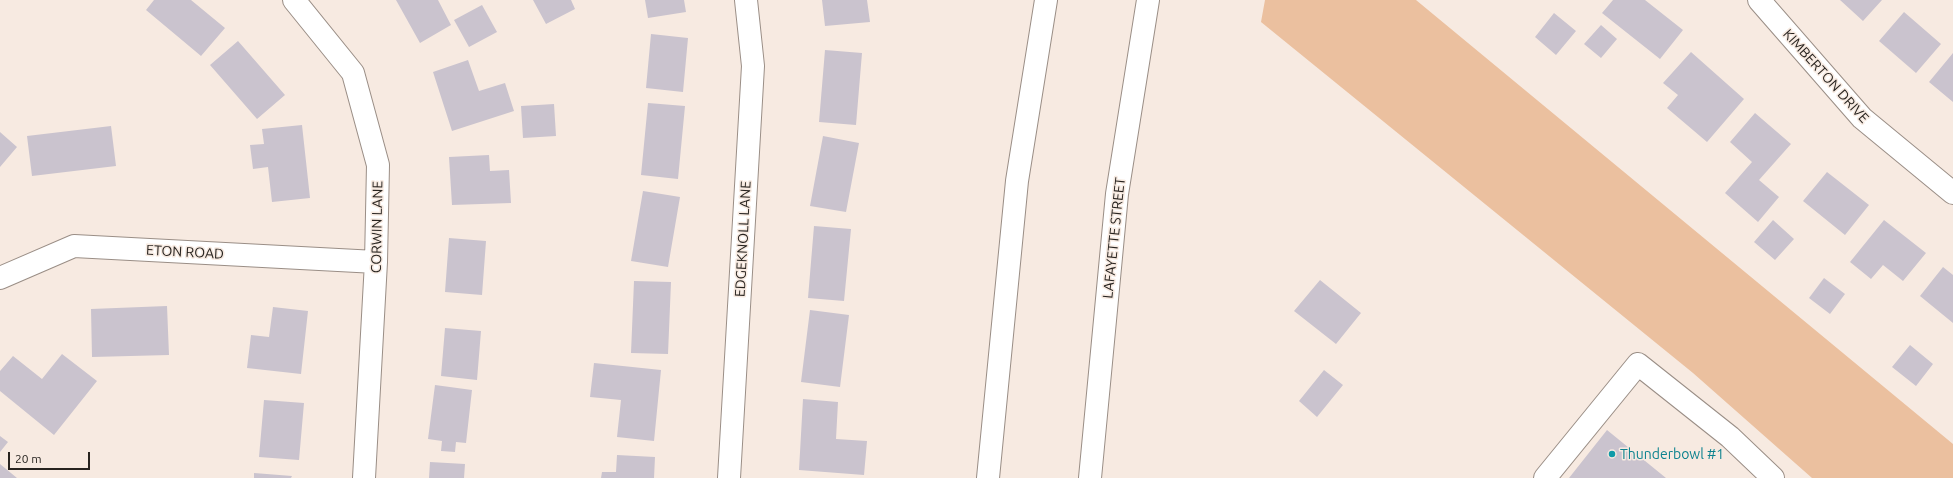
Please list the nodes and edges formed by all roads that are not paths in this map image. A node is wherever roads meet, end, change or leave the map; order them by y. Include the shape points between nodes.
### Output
1 (294, 0) edge
2 (746, 0) edge
3 (1046, 0) edge
4 (1148, 0) edge
5 (1759, 0) edge
6 (1953, 193) edge
7 (376, 262) junction
8 (0, 278) edge
9 (364, 478) edge
10 (729, 478) edge
11 (988, 478) edge
12 (1090, 478) edge
13 (1545, 478) edge
14 (1773, 478) edge

1 - 7 main road, CORWIN LANE via 352,73 378,165
2 - 10 main road, EDGEKNOLL LANE via 753,66
3 - 11 main road via 1017,181
4 - 12 main road, LAFAYETTE STREET via 1117,194
5 - 6 main road, KIMBERTON DRIVE via 1862,118
7 - 8 main road, ETON ROAD via 74,246
7 - 9 main road, CORWIN LANE
13 - 14 main road via 1638,364 1730,437

